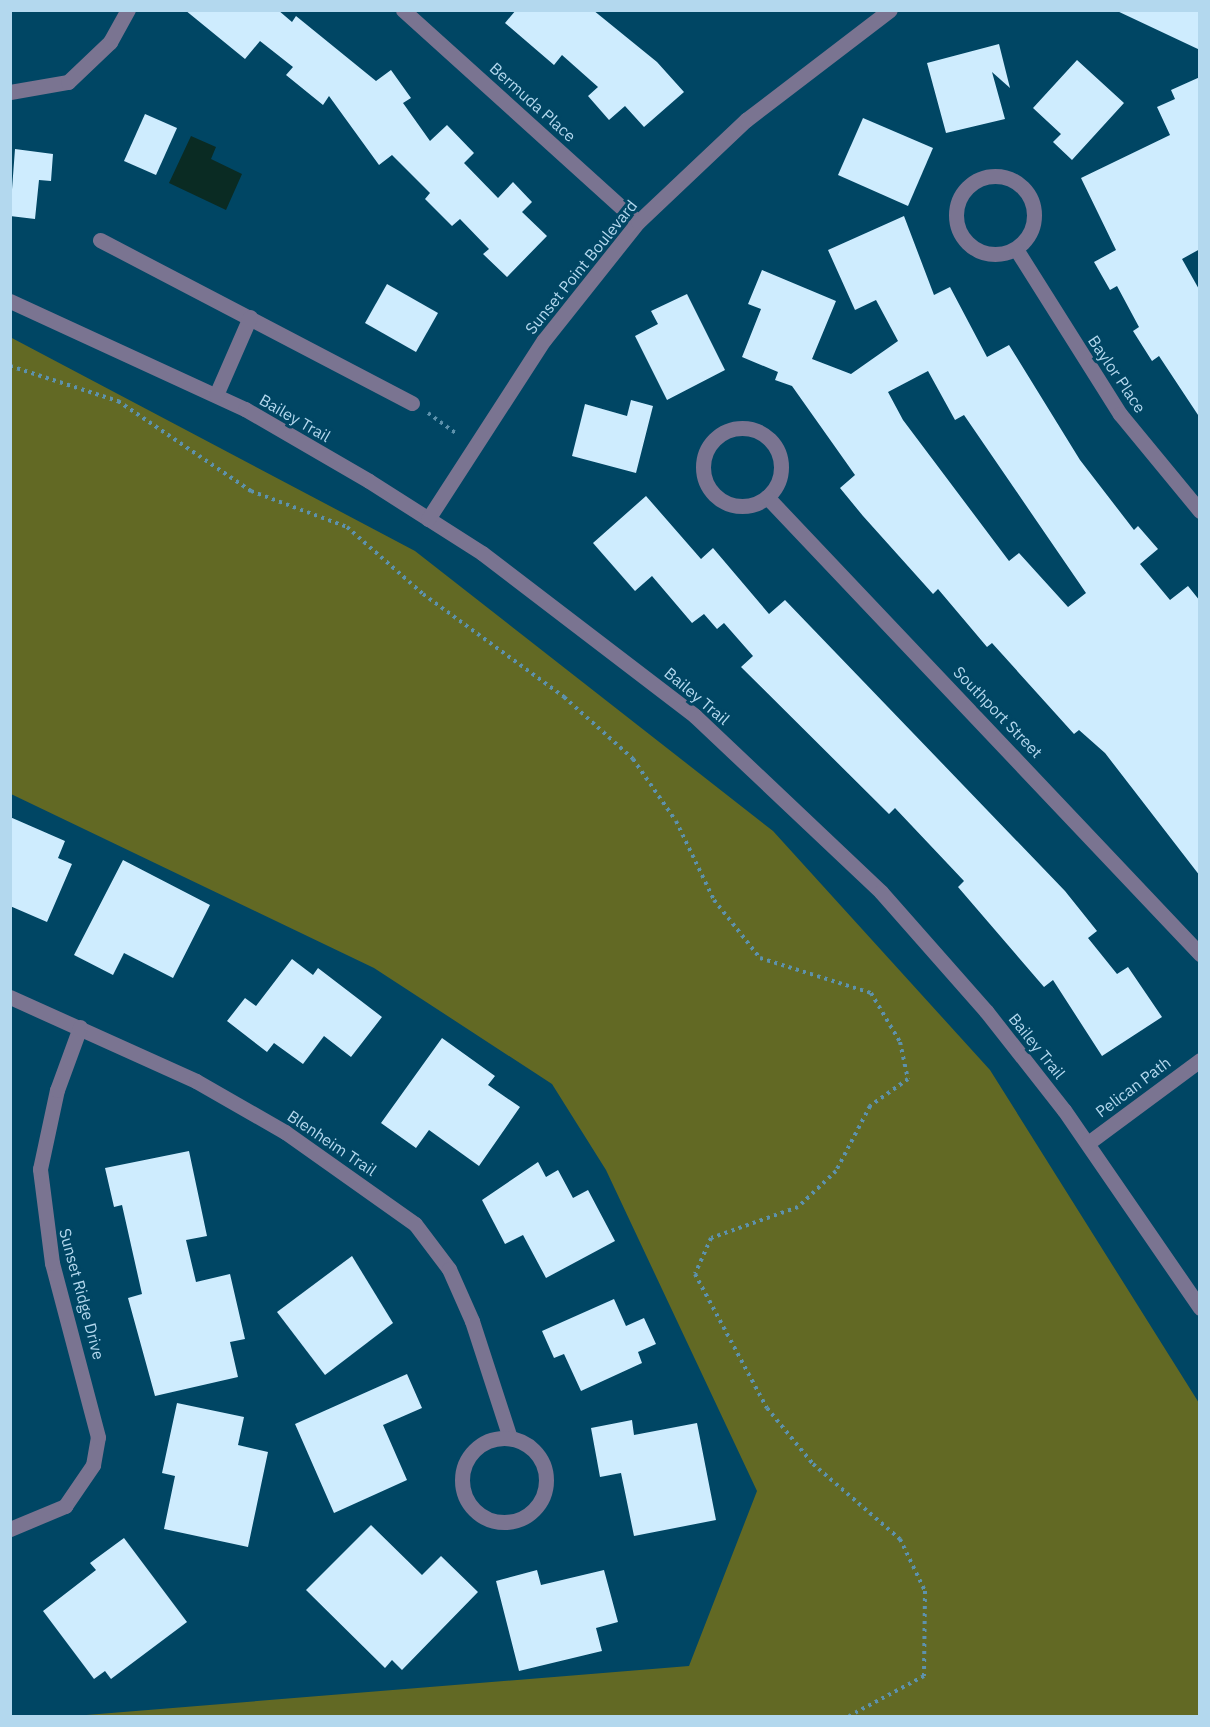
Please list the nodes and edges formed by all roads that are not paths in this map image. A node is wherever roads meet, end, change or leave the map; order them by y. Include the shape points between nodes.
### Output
1 (128, 10) edge
2 (403, 10) edge
3 (890, 10) edge
4 (10, 92) edge
5 (638, 222) junction
6 (100, 240) dead end
7 (1016, 249) junction
8 (10, 301) edge
9 (250, 317) junction
10 (216, 395) junction
11 (412, 403) road end
12 (768, 497) junction
13 (1200, 512) edge
14 (428, 519) junction
15 (1200, 954) edge
16 (10, 997) edge
17 (80, 1027) junction
18 (1200, 1060) edge
19 (1088, 1143) junction
20 (1200, 1308) edge
21 (510, 1438) junction
22 (10, 1528) edge

1 - 4 street via 110,42 68,82
2 - 5 street, Bermuda Place
3 - 5 street, Sunset Point Boulevard via 746,120
5 - 14 street, Sunset Point Boulevard via 544,340
6 - 9 street
7 - 7 street via 981,252 962,237 957,208 972,183 1003,176 1028,194 1034,224
7 - 13 street, Baylor Place via 1120,414
8 - 10 street, Bailey Trail
9 - 10 street
9 - 11 street
10 - 14 street, Bailey Trail
12 - 12 street via 731,505 710,490 704,479 705,453 721,433 752,428 770,439 782,469
12 - 15 street, Southport Street
14 - 19 street, Bailey Trail via 593,633 790,801 881,892 986,1011
16 - 17 street, Blenheim Trail
17 - 21 street, Blenheim Trail via 139,1051 285,1132 415,1224 449,1269 472,1321
17 - 22 street, Sunset Ridge Drive via 57,1090 39,1169 52,1263 98,1437 93,1465 65,1506
18 - 19 street, Pelican Path
19 - 20 street, Bailey Trail
21 - 21 street via 533,1449 546,1473 546,1486 534,1510 498,1522 472,1508 465,1496 464,1466 482,1444

